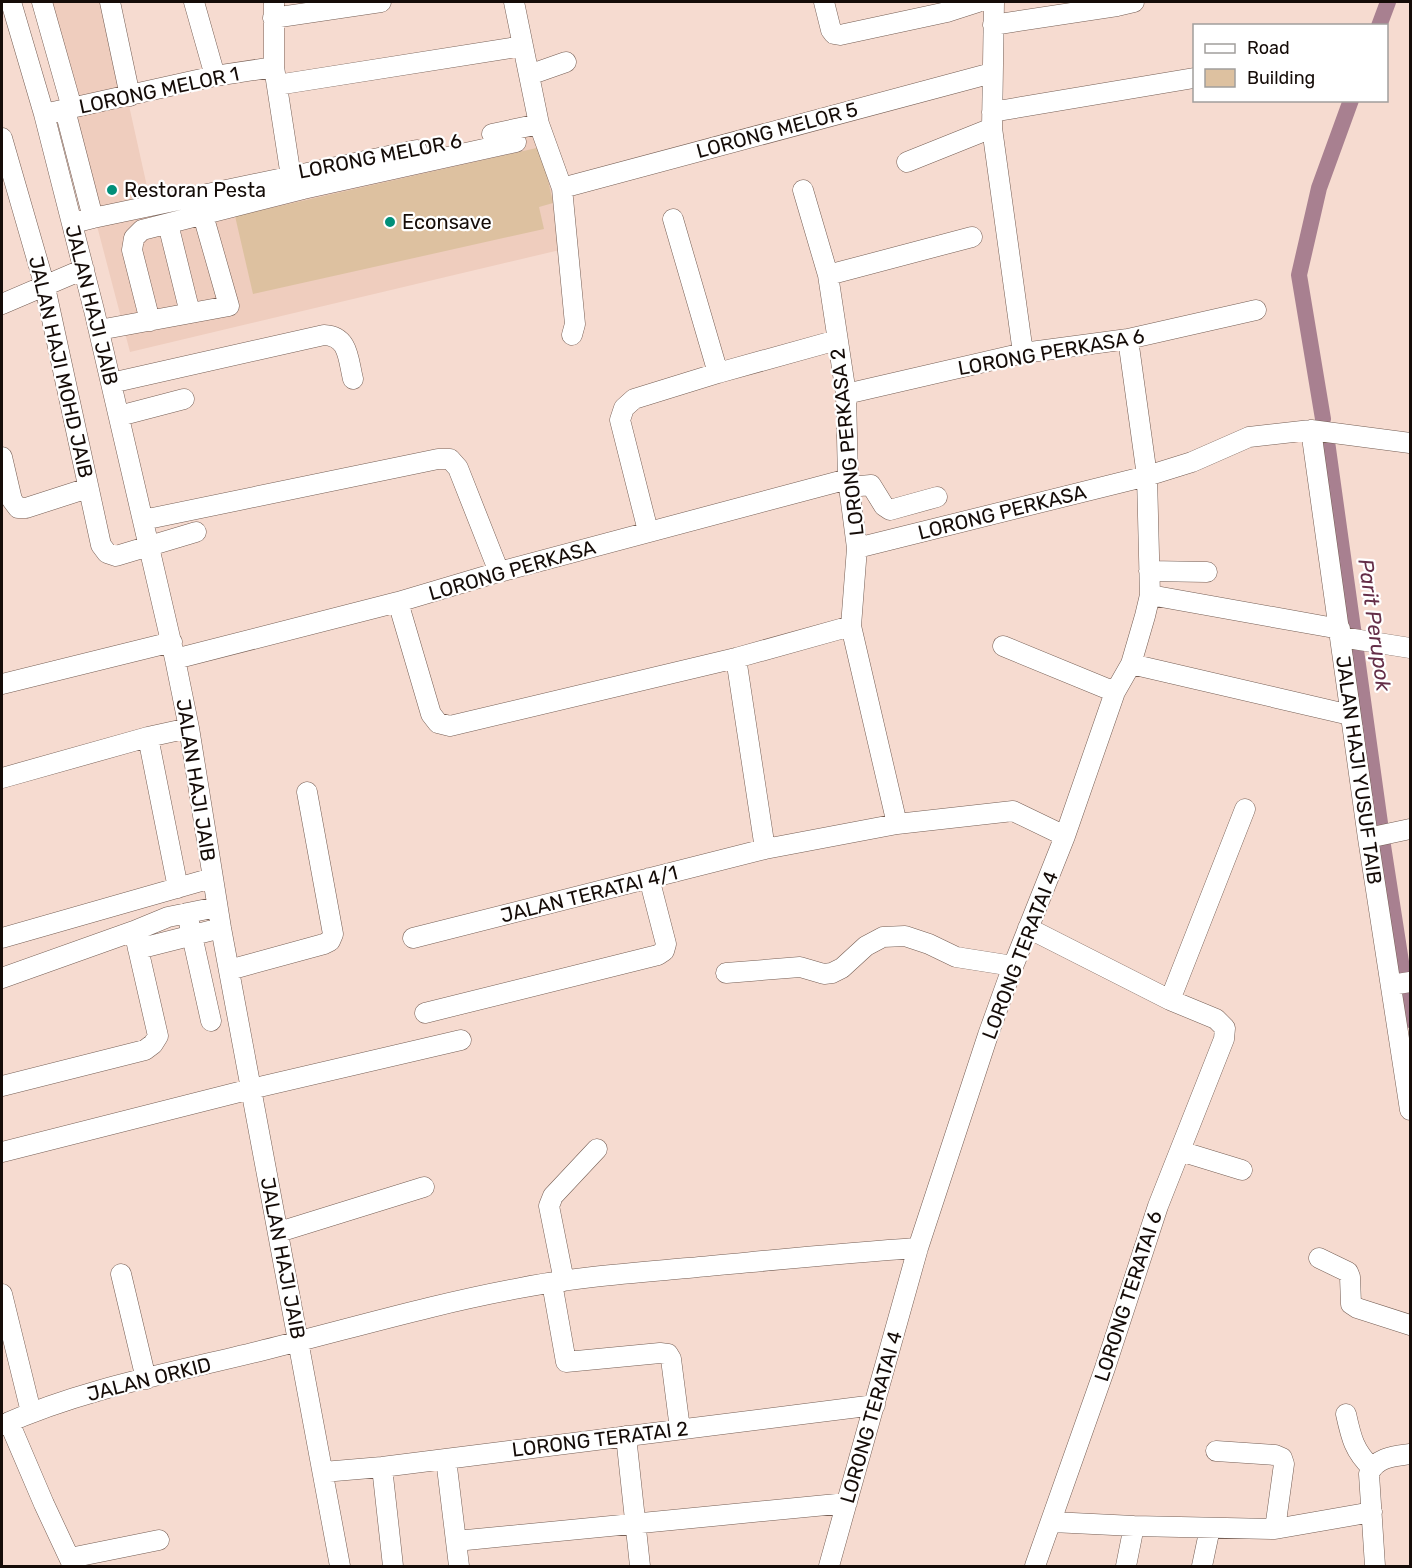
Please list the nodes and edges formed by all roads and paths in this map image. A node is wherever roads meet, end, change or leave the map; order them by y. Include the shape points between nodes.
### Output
1 (11, 2) edge
2 (42, 2) edge
3 (110, 2) edge
4 (194, 2) edge
5 (381, 2) edge
6 (514, 2) edge
7 (824, 2) edge
8 (978, 2) edge
9 (994, 2) edge
10 (1134, 2) edge
11 (274, 10) edge
12 (993, 25) junction
13 (523, 46) junction
14 (566, 62) dead end
15 (992, 73) junction
16 (529, 75) junction
17 (215, 76) junction
18 (275, 76) junction
19 (1193, 78) edge
20 (130, 96) junction
21 (69, 109) junction
22 (44, 114) junction
23 (992, 120) junction
24 (539, 124) junction
25 (2, 138) edge
26 (516, 142) dead end
27 (907, 162) dead end
28 (80, 166) junction
29 (59, 172) junction
30 (298, 180) junction
31 (562, 188) junction
32 (803, 189) dead end
33 (203, 214) junction
34 (93, 218) junction
35 (673, 219) dead end
36 (72, 223) junction
37 (168, 224) junction
38 (972, 237) dead end
39 (84, 269) junction
40 (828, 275) junction
41 (45, 286) junction
42 (2, 304) edge
43 (1256, 310) dead end
44 (190, 313) junction
45 (150, 321) junction
46 (99, 330) junction
47 (572, 335) dead end
48 (1128, 339) junction
49 (837, 340) junction
50 (1023, 353) junction
51 (718, 373) junction
52 (353, 379) dead end
53 (111, 383) junction
54 (846, 394) junction
55 (184, 399) dead end
56 (119, 417) junction
57 (1311, 430) junction
58 (1410, 443) edge
59 (2, 457) edge
60 (1147, 476) junction
61 (848, 483) junction
62 (88, 488) junction
63 (937, 497) dead end
64 (143, 520) junction
65 (648, 531) junction
66 (196, 532) dead end
67 (149, 545) junction
68 (857, 548) junction
69 (1149, 571) junction
70 (499, 572) junction
71 (1207, 572) dead end
72 (1150, 595) junction
73 (398, 602) junction
74 (851, 626) junction
75 (1345, 636) junction
76 (1003, 646) dead end
77 (1410, 648) edge
78 (173, 651) junction
79 (736, 658) junction
80 (1131, 664) junction
81 (2, 684) edge
82 (1115, 692) junction
83 (1350, 715) junction
84 (189, 728) junction
85 (148, 737) junction
86 (2, 778) edge
87 (307, 792) dead end
88 (1245, 809) dead end
89 (897, 824) junction
90 (1410, 829) edge
91 (1065, 836) junction
92 (1368, 838) junction
93 (765, 849) junction
94 (212, 878) junction
95 (650, 878) junction
96 (178, 888) junction
97 (217, 907) junction
98 (187, 913) junction
99 (221, 928) junction
100 (1028, 928) junction
101 (192, 935) junction
102 (2, 938) edge
103 (413, 938) dead end
104 (136, 940) junction
105 (1013, 966) junction
106 (229, 970) junction
107 (726, 972) dead end
108 (2, 978) edge
109 (1401, 983) edge
110 (1170, 1000) junction
111 (425, 1013) dead end
112 (211, 1021) dead end
113 (461, 1040) dead end
114 (1405, 1042) edge
115 (2, 1086) edge
116 (251, 1089) junction
117 (1410, 1110) edge
118 (597, 1149) dead end
119 (1179, 1151) junction
120 (2, 1152) edge
121 (1242, 1170) dead end
122 (424, 1187) dead end
123 (279, 1232) junction
124 (918, 1248) junction
125 (1318, 1258) dead end
126 (121, 1274) dead end
127 (558, 1282) junction
128 (2, 1294) edge
129 (1410, 1325) edge
130 (299, 1341) junction
131 (146, 1379) junction
132 (875, 1405) junction
133 (31, 1412) junction
134 (1346, 1414) dead end
135 (5, 1424) edge
136 (680, 1429) junction
137 (626, 1436) junction
138 (1216, 1451) dead end
139 (1410, 1454) edge
140 (446, 1459) junction
141 (382, 1467) junction
142 (1372, 1468) junction
143 (323, 1472) junction
144 (847, 1503) junction
145 (1372, 1512) junction
146 (1052, 1522) junction
147 (635, 1524) junction
148 (1134, 1526) junction
149 (1210, 1528) junction
150 (1275, 1528) junction
151 (159, 1540) dead end
152 (456, 1541) junction
153 (71, 1562) edge
154 (340, 1566) edge
155 (393, 1566) edge
156 (459, 1566) edge
157 (640, 1566) edge
158 (829, 1566) edge
159 (1035, 1566) edge
160 (1125, 1566) edge
161 (1202, 1566) edge
162 (1375, 1566) edge

1 - 22 street, JALAN HAJI JAIB
2 - 21 street
3 - 20 street
4 - 17 street
5 - 11 street
6 - 13 street
7 - 8 street via 831,30 840,35
9 - 12 street
10 - 12 street
11 - 18 street, LORONG MELOR 6
12 - 15 street
13 - 16 street
13 - 18 street, LORONG MELOR 1
14 - 16 street
15 - 23 street
15 - 31 street, LORONG MELOR 5
16 - 24 street
17 - 18 street, LORONG MELOR 1
17 - 20 street, LORONG MELOR 1
18 - 30 street, LORONG MELOR 6
19 - 23 street
20 - 21 street, LORONG MELOR 1
21 - 22 street, LORONG MELOR 1
21 - 28 street
22 - 29 street, JALAN HAJI JAIB
23 - 27 street
23 - 50 street
24 - 30 street, LORONG MELOR 6
24 - 31 street
25 - 41 street, JALAN HAJI MOHD JAIB
26 - 30 street
28 - 29 street
28 - 34 street
29 - 36 street, JALAN HAJI JAIB
30 - 33 street
30 - 34 street
31 - 47 street via 575,324
32 - 40 street, LORONG PERKASA 2
33 - 37 street
33 - 44 street via 229,306
34 - 36 street
35 - 51 street
36 - 39 street, JALAN HAJI JAIB
37 - 44 street
37 - 45 street via 142,230 134,238 132,249
38 - 40 street
39 - 41 street
39 - 46 street, JALAN HAJI JAIB
40 - 49 street, LORONG PERKASA 2
41 - 42 street
41 - 62 street, JALAN HAJI MOHD JAIB
43 - 48 street, LORONG PERKASA 6
44 - 45 street
45 - 46 street
46 - 53 street, JALAN HAJI JAIB
48 - 50 street, LORONG PERKASA 6
48 - 60 street, LORONG TERATAI 4
49 - 51 street
49 - 54 street, LORONG PERKASA 2
50 - 54 street, LORONG PERKASA 6
51 - 65 street via 634,399 624,408 620,420
52 - 53 street via 343,343 334,335 324,335
53 - 56 street, JALAN HAJI JAIB
54 - 61 street, LORONG PERKASA 2
55 - 56 street
56 - 64 street, JALAN HAJI JAIB
57 - 58 street, LORONG PERKASA
57 - 60 street, LORONG PERKASA via 1249,437
57 - 75 street, JALAN HAJI YUSUF TAIB
59 - 62 street via 12,501 18,508
60 - 68 street, LORONG PERKASA
60 - 69 street, LORONG TERATAI 4
61 - 63 street via 871,485 890,510
61 - 65 street, LORONG PERKASA
61 - 68 street, LORONG PERKASA 2
62 - 67 street, JALAN HAJI MOHD JAIB via 100,545 107,553 116,556
64 - 67 street, JALAN HAJI JAIB
64 - 70 street via 450,459 458,468
65 - 70 street, LORONG PERKASA
66 - 67 street
67 - 78 street, JALAN HAJI JAIB
68 - 74 street, LORONG PERKASA 2
69 - 71 street
69 - 72 street, LORONG TERATAI 4
70 - 73 street, LORONG PERKASA
72 - 75 street
72 - 80 street, LORONG TERATAI 4
73 - 78 street, LORONG PERKASA
73 - 79 street via 431,714 438,723 450,726
74 - 79 street
74 - 89 street, LORONG PERKASA 2
75 - 77 street
75 - 83 street, JALAN HAJI YUSUF TAIB
76 - 82 street
78 - 81 street, LORONG PERKASA
78 - 84 street, JALAN HAJI JAIB
79 - 93 street
80 - 82 street, LORONG TERATAI 4
80 - 83 street
82 - 91 street, LORONG TERATAI 4
83 - 92 street, JALAN HAJI YUSUF TAIB
84 - 85 street
84 - 94 street, JALAN HAJI JAIB
85 - 86 street
85 - 96 street
87 - 106 street via 333,934 330,941
88 - 110 street
89 - 91 street, JALAN TERATAI 4/1 via 1013,811
89 - 93 street, JALAN TERATAI 4/1
90 - 92 street
91 - 100 street, LORONG TERATAI 4
92 - 109 street, JALAN HAJI YUSUF TAIB
93 - 95 street, JALAN TERATAI 4/1
94 - 96 street
94 - 97 street, JALAN HAJI JAIB
95 - 103 street, JALAN TERATAI 4/1
95 - 111 street via 666,944 658,955
96 - 102 street
97 - 98 street
97 - 99 street, JALAN HAJI JAIB
98 - 101 street
98 - 104 street via 150,923
99 - 101 street
99 - 106 street, JALAN HAJI JAIB
100 - 105 street, LORONG TERATAI 4
100 - 110 street
101 - 104 street
101 - 112 street
104 - 108 street
104 - 115 street via 158,1036 153,1044 145,1050
105 - 107 street via 956,957 905,936 883,937 832,973 800,968
105 - 124 street, LORONG TERATAI 4
106 - 116 street, JALAN HAJI JAIB
109 - 114 street, JALAN HAJI YUSUF TAIB
110 - 119 street, LORONG TERATAI 6 via 1216,1018 1226,1028
113 - 116 street
114 - 117 street, JALAN HAJI YUSUF TAIB
116 - 120 street
116 - 123 street, JALAN HAJI JAIB
118 - 127 street via 553,1196 549,1206
119 - 121 street
119 - 146 street, LORONG TERATAI 6
122 - 123 street
123 - 130 street, JALAN HAJI JAIB
124 - 127 street, JALAN ORKID
124 - 132 street, LORONG TERATAI 4
125 - 129 street via 1348,1272 1351,1304
126 - 131 street
127 - 130 street, JALAN ORKID via 412,1311
127 - 136 street via 566,1362 668,1354
128 - 133 street
130 - 131 street, JALAN ORKID
130 - 143 street, JALAN HAJI JAIB
131 - 133 street, JALAN ORKID
132 - 136 street, LORONG TERATAI 2
132 - 144 street, LORONG TERATAI 4
133 - 135 street, JALAN ORKID
134 - 142 street via 1355,1447
135 - 153 street
136 - 137 street, LORONG TERATAI 2
137 - 140 street, LORONG TERATAI 2
137 - 147 street
138 - 150 street via 1281,1458 1284,1464
139 - 142 street via 1377,1462
140 - 141 street, LORONG TERATAI 2
140 - 152 street
141 - 143 street, LORONG TERATAI 2
141 - 155 street
142 - 145 street
143 - 154 street, JALAN HAJI JAIB
144 - 147 street
144 - 158 street, LORONG TERATAI 4
145 - 150 street
145 - 162 street
146 - 148 street
146 - 159 street, LORONG TERATAI 6
147 - 152 street
147 - 157 street
148 - 149 street
148 - 160 street
149 - 150 street
149 - 161 street
151 - 153 street
152 - 156 street

